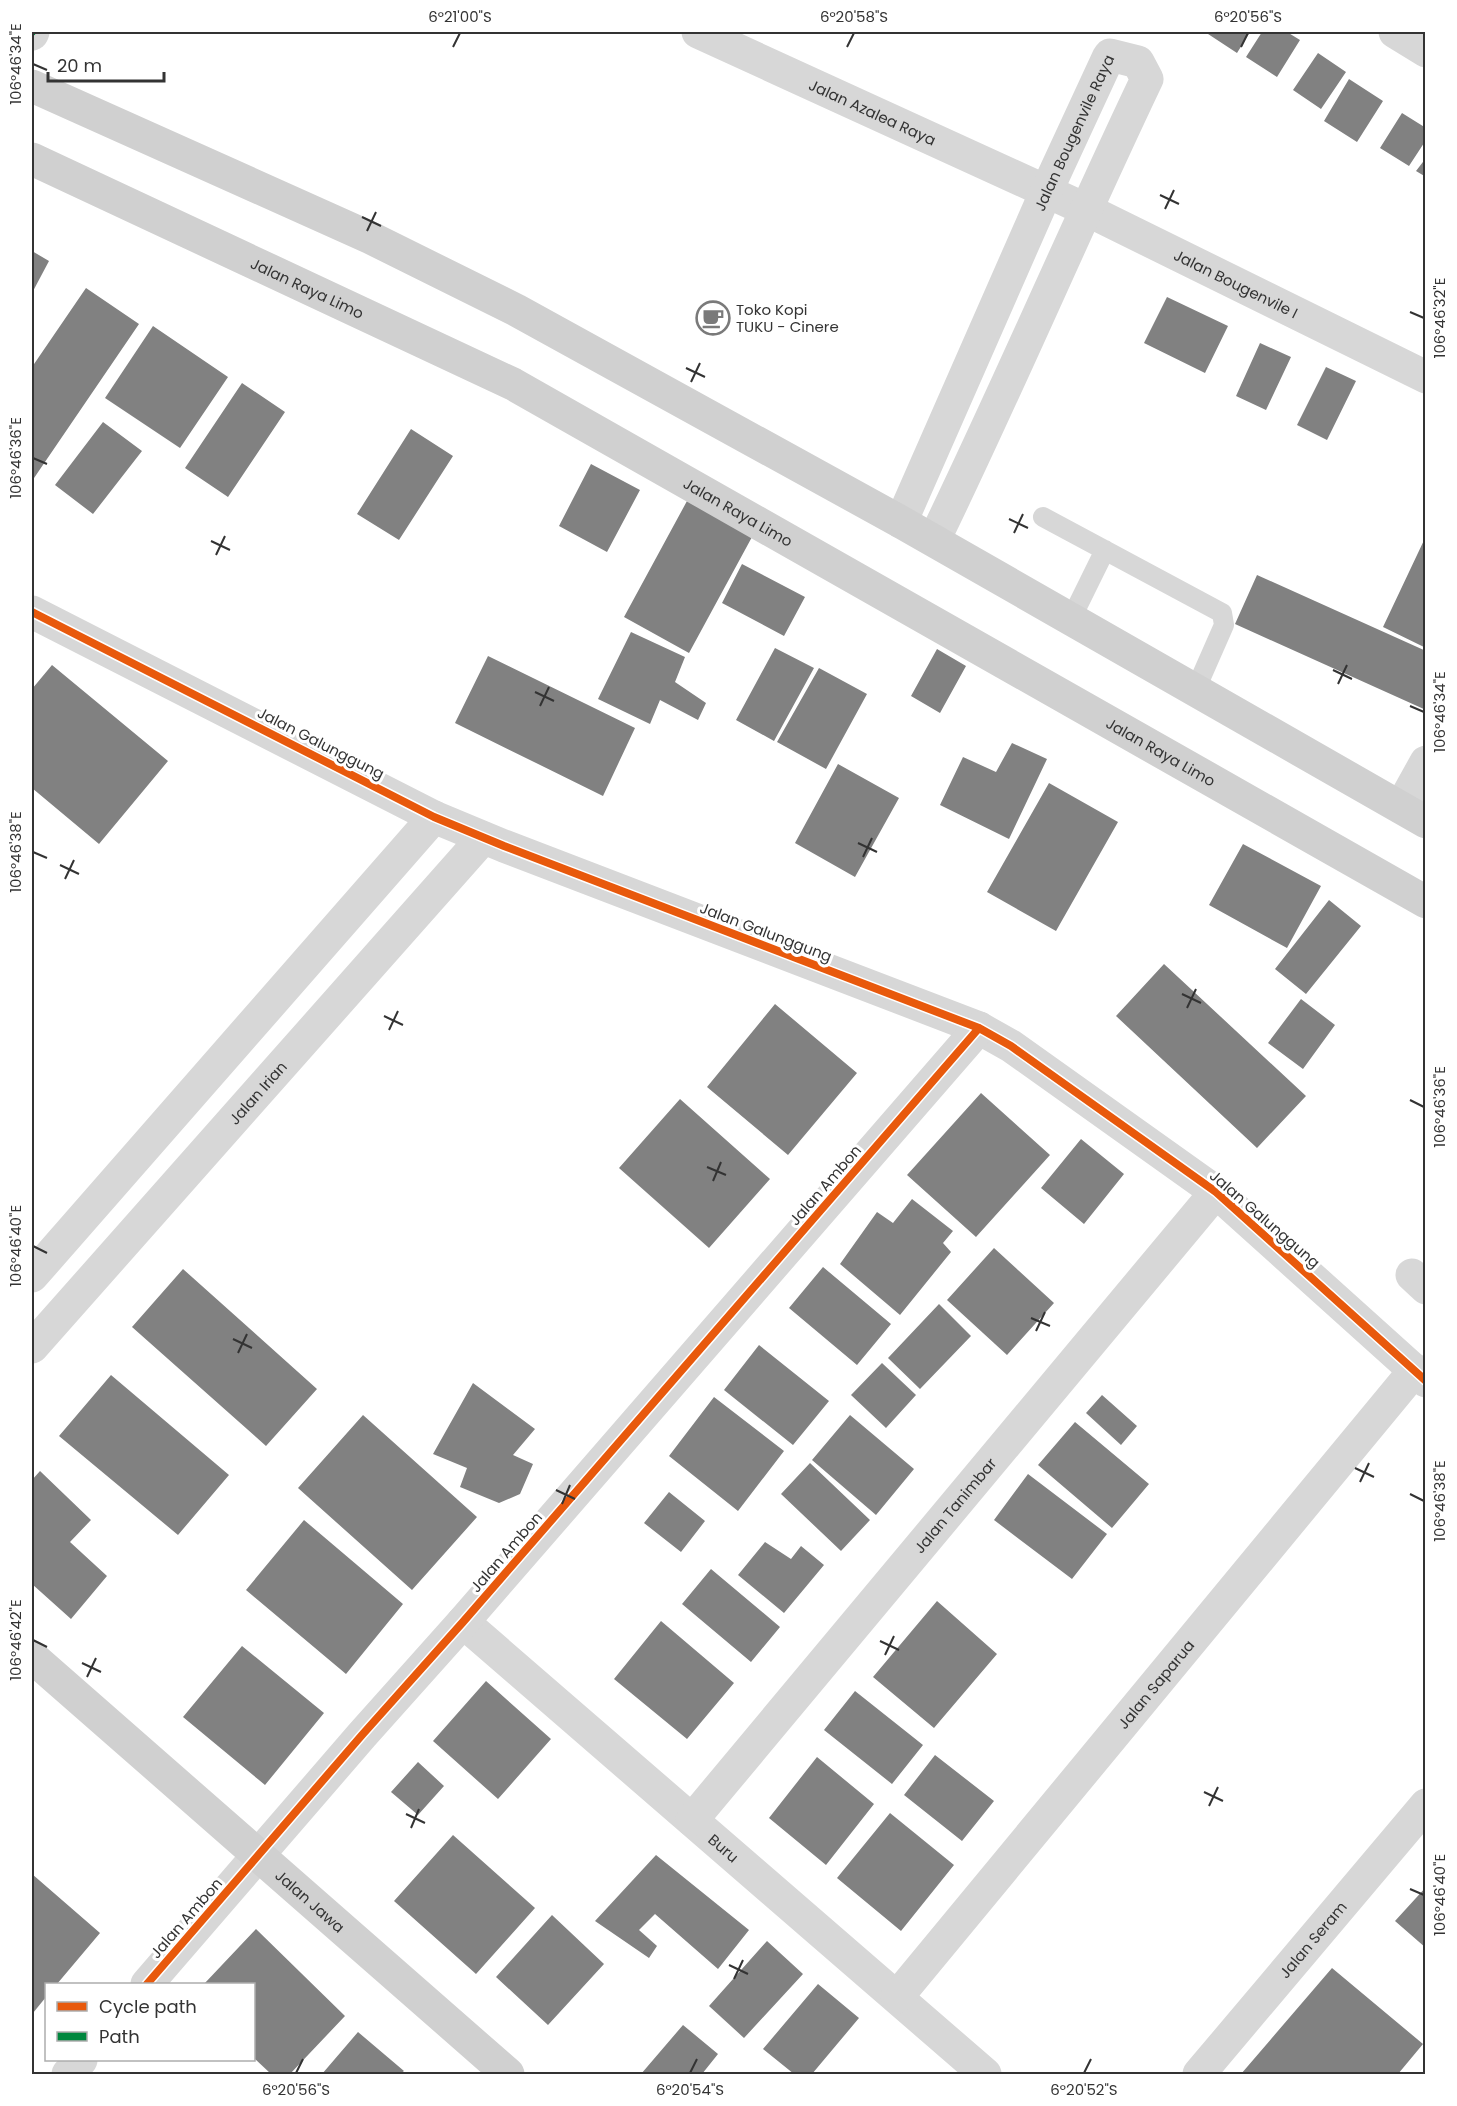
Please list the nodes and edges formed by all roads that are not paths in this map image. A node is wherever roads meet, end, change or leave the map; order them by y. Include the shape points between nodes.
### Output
1 (698, 32) edge
2 (1395, 32) edge
3 (1425, 51) edge
4 (32, 86) edge
5 (32, 159) edge
6 (1046, 192) junction
7 (1085, 209) junction
8 (1425, 378) edge
9 (1042, 517) dead end
10 (901, 522) junction
11 (934, 540) junction
12 (1105, 550) junction
13 (32, 612) edge
14 (1071, 619) junction
15 (1195, 691) junction
16 (1425, 762) edge
17 (1413, 814) edge
18 (434, 817) junction
19 (483, 838) junction
20 (1425, 902) edge
21 (979, 1028) junction
22 (1216, 1192) junction
23 (32, 1276) edge
24 (32, 1347) edge
25 (1420, 1376) edge
26 (464, 1622) junction
27 (32, 1657) edge
28 (1425, 1805) edge
29 (692, 1820) junction
30 (258, 1856) junction
31 (148, 1983) edge
32 (897, 1998) junction
33 (80, 2061) edge
34 (68, 2074) edge
35 (508, 2074) edge
36 (985, 2074) edge
37 (1199, 2074) edge

1 - 6 street, Jalan Azalea Raya
2 - 3 street
4 - 10 main road via 371,238 516,310
5 - 20 main road, Jalan Raya Limo via 513,384
6 - 7 street, Jalan Bougenvile I
6 - 7 street, Jalan Bougenvile Raya via 1110,55 1138,62 1147,79
6 - 10 street, Jalan Bougenvile Raya
7 - 8 street, Jalan Bougenvile I
7 - 11 street, Jalan Bougenvile Raya
9 - 12 lane
10 - 11 main road
11 - 14 main road
12 - 14 lane
12 - 15 lane via 1222,613 1224,625
13 - 18 street, Jalan Galunggung
14 - 15 main road
15 - 17 main road
16 - 17 street
18 - 19 street, Jalan Galunggung
18 - 23 street
19 - 21 street, Jalan Galunggung
19 - 24 street, Jalan Irian
21 - 22 street, Jalan Galunggung via 1055,1076
21 - 26 street, Jalan Ambon
22 - 25 street, Jalan Galunggung
22 - 29 street, Jalan Tanimbar
25 - 32 street, Jalan Saparua
26 - 29 street, Buru
26 - 30 street, Jalan Ambon
27 - 30 main road, Jalan Jawa
28 - 37 street, Jalan Seram
29 - 32 street, Buru
30 - 31 street, Jalan Ambon
30 - 35 main road, Jalan Jawa
32 - 36 street, Buru
33 - 34 street

